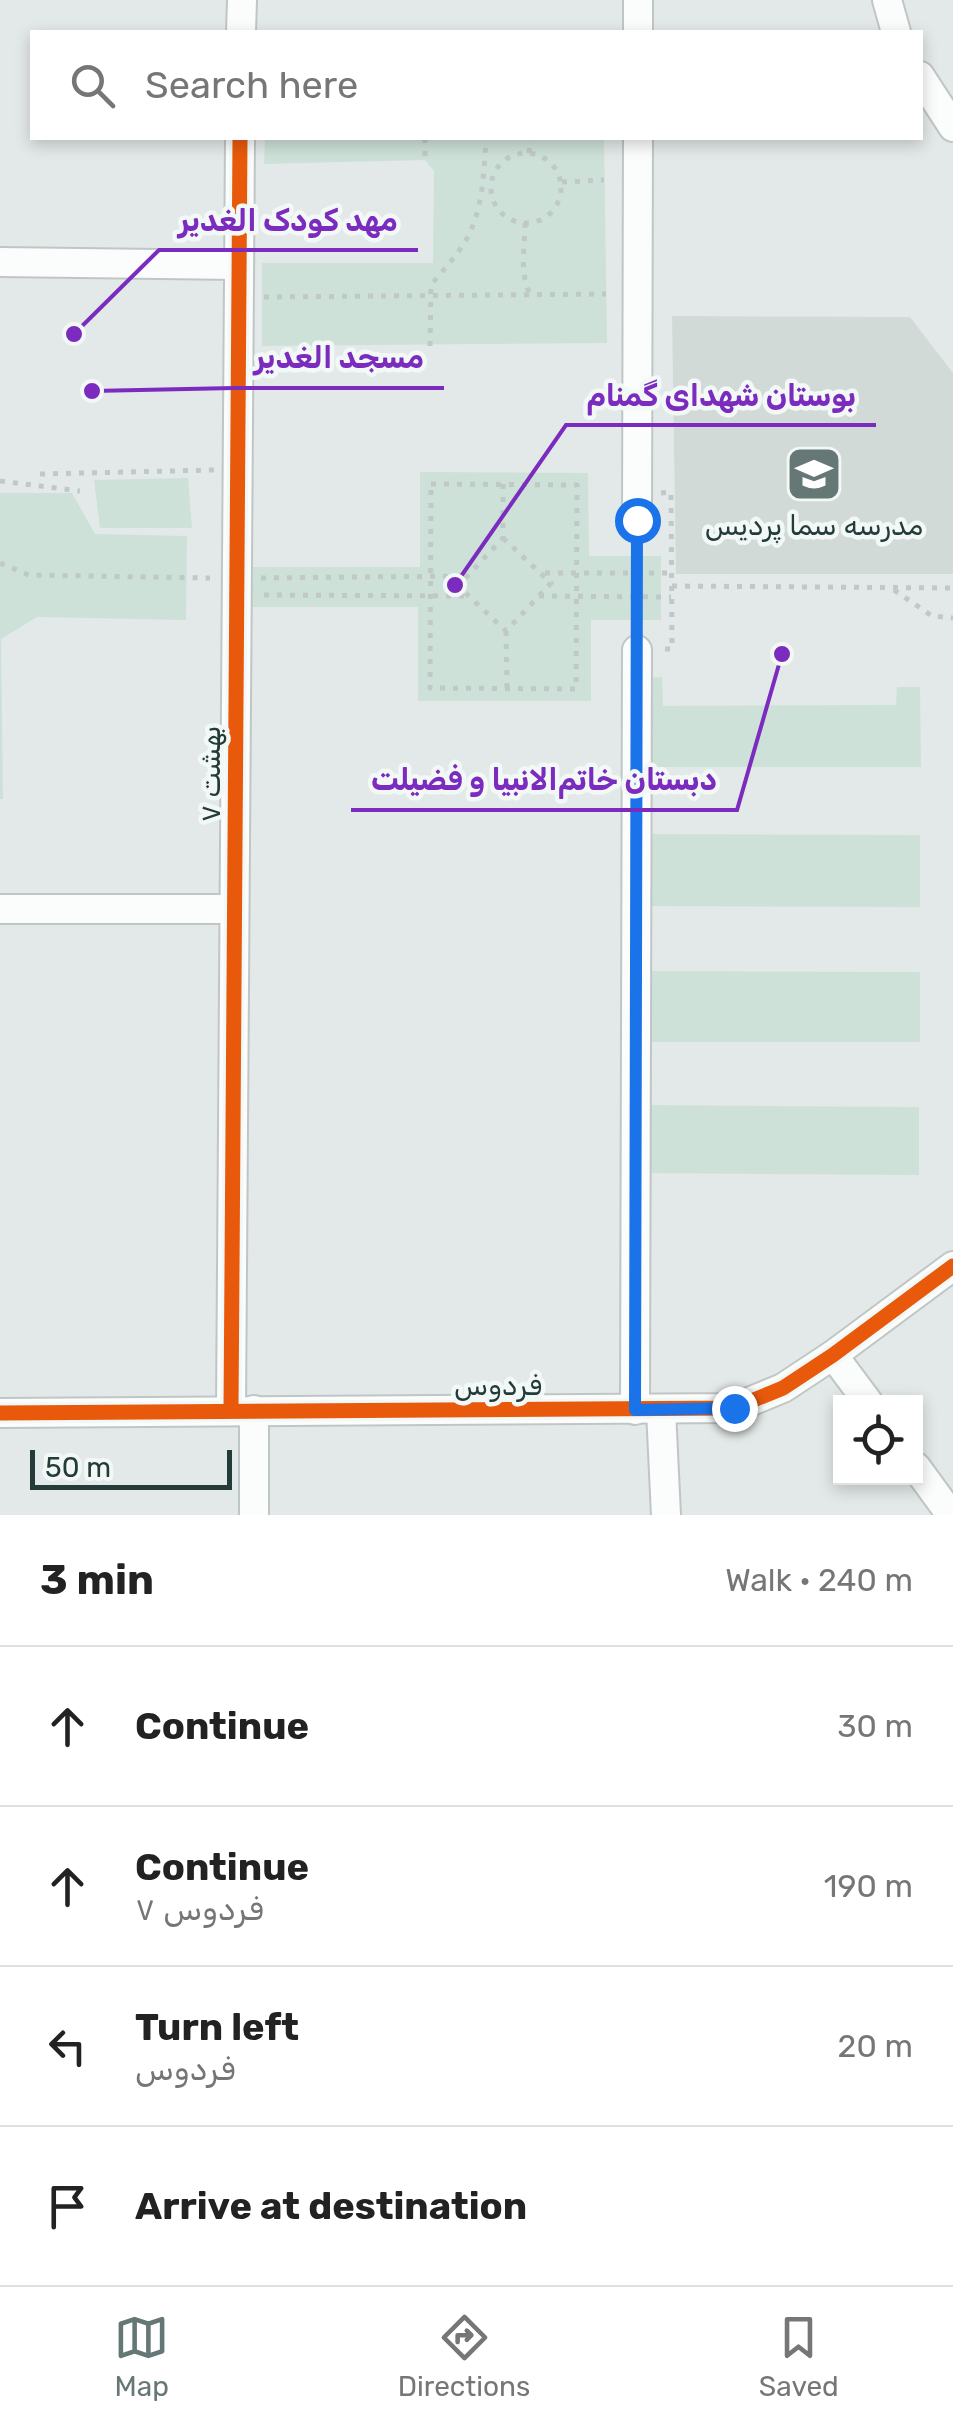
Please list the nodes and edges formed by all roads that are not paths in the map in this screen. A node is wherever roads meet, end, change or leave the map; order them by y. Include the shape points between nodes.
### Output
1 (242, 0) edge
2 (638, 0) edge
3 (887, 0) edge
4 (241, 30) edge
5 (638, 30) edge
6 (895, 30) edge
7 (923, 81) edge
8 (953, 127) edge
9 (240, 140) edge
10 (638, 140) edge
11 (0, 262) edge
12 (238, 265) junction
13 (637, 506) road end
14 (637, 650) road end
15 (0, 910) edge
16 (234, 910) junction
17 (953, 1266) edge
18 (833, 1355) junction
19 (863, 1395) edge
20 (243, 1410) junction
21 (648, 1410) junction
22 (0, 1413) edge
23 (923, 1477) edge
24 (254, 1515) edge
25 (666, 1515) edge
26 (951, 1515) edge

1 - 4 street
2 - 5 street
3 - 6 street
7 - 8 street
9 - 12 street, بهشت ۷
10 - 13 street
11 - 12 street
12 - 16 street, بهشت ۷
14 - 21 street
15 - 16 street
16 - 20 street, بهشت ۷
17 - 18 street, فردوس
18 - 19 street
18 - 21 street, فردوس via 783,1388 734,1408
20 - 21 street, فردوس
20 - 22 street, فردوس
20 - 24 street, بهشت ۷
21 - 25 street
23 - 26 street

